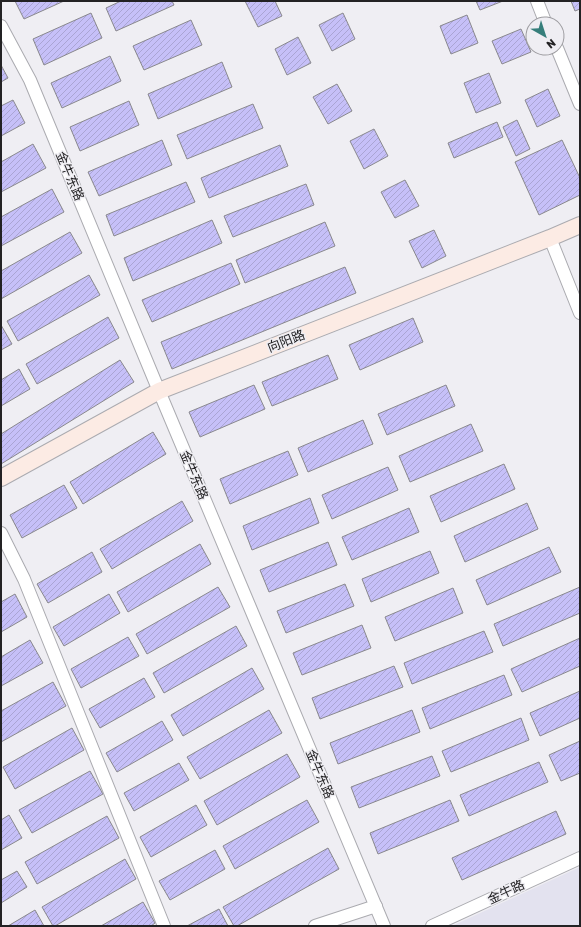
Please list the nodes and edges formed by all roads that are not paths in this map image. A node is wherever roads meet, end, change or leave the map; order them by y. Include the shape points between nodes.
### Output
1 (537, 1) edge
2 (543, 16) edge
3 (1, 26) edge
4 (559, 56) edge
5 (580, 104) edge
6 (580, 225) edge
7 (550, 238) junction
8 (580, 313) edge
9 (159, 391) junction
10 (1, 478) edge
11 (1, 533) edge
12 (580, 858) edge
13 (376, 906) junction
14 (164, 926) edge
15 (315, 926) edge
16 (384, 926) edge
17 (432, 926) edge

1 - 2 street
3 - 9 street, 金牛东路 via 30,80
4 - 5 street
6 - 7 street, 向阳路
7 - 8 street
7 - 9 street, 向阳路
9 - 10 street, 向阳路
9 - 13 street, 金牛东路
11 - 14 street via 24,579
12 - 17 street, 金牛路
13 - 15 street
13 - 16 street, 金牛东路

